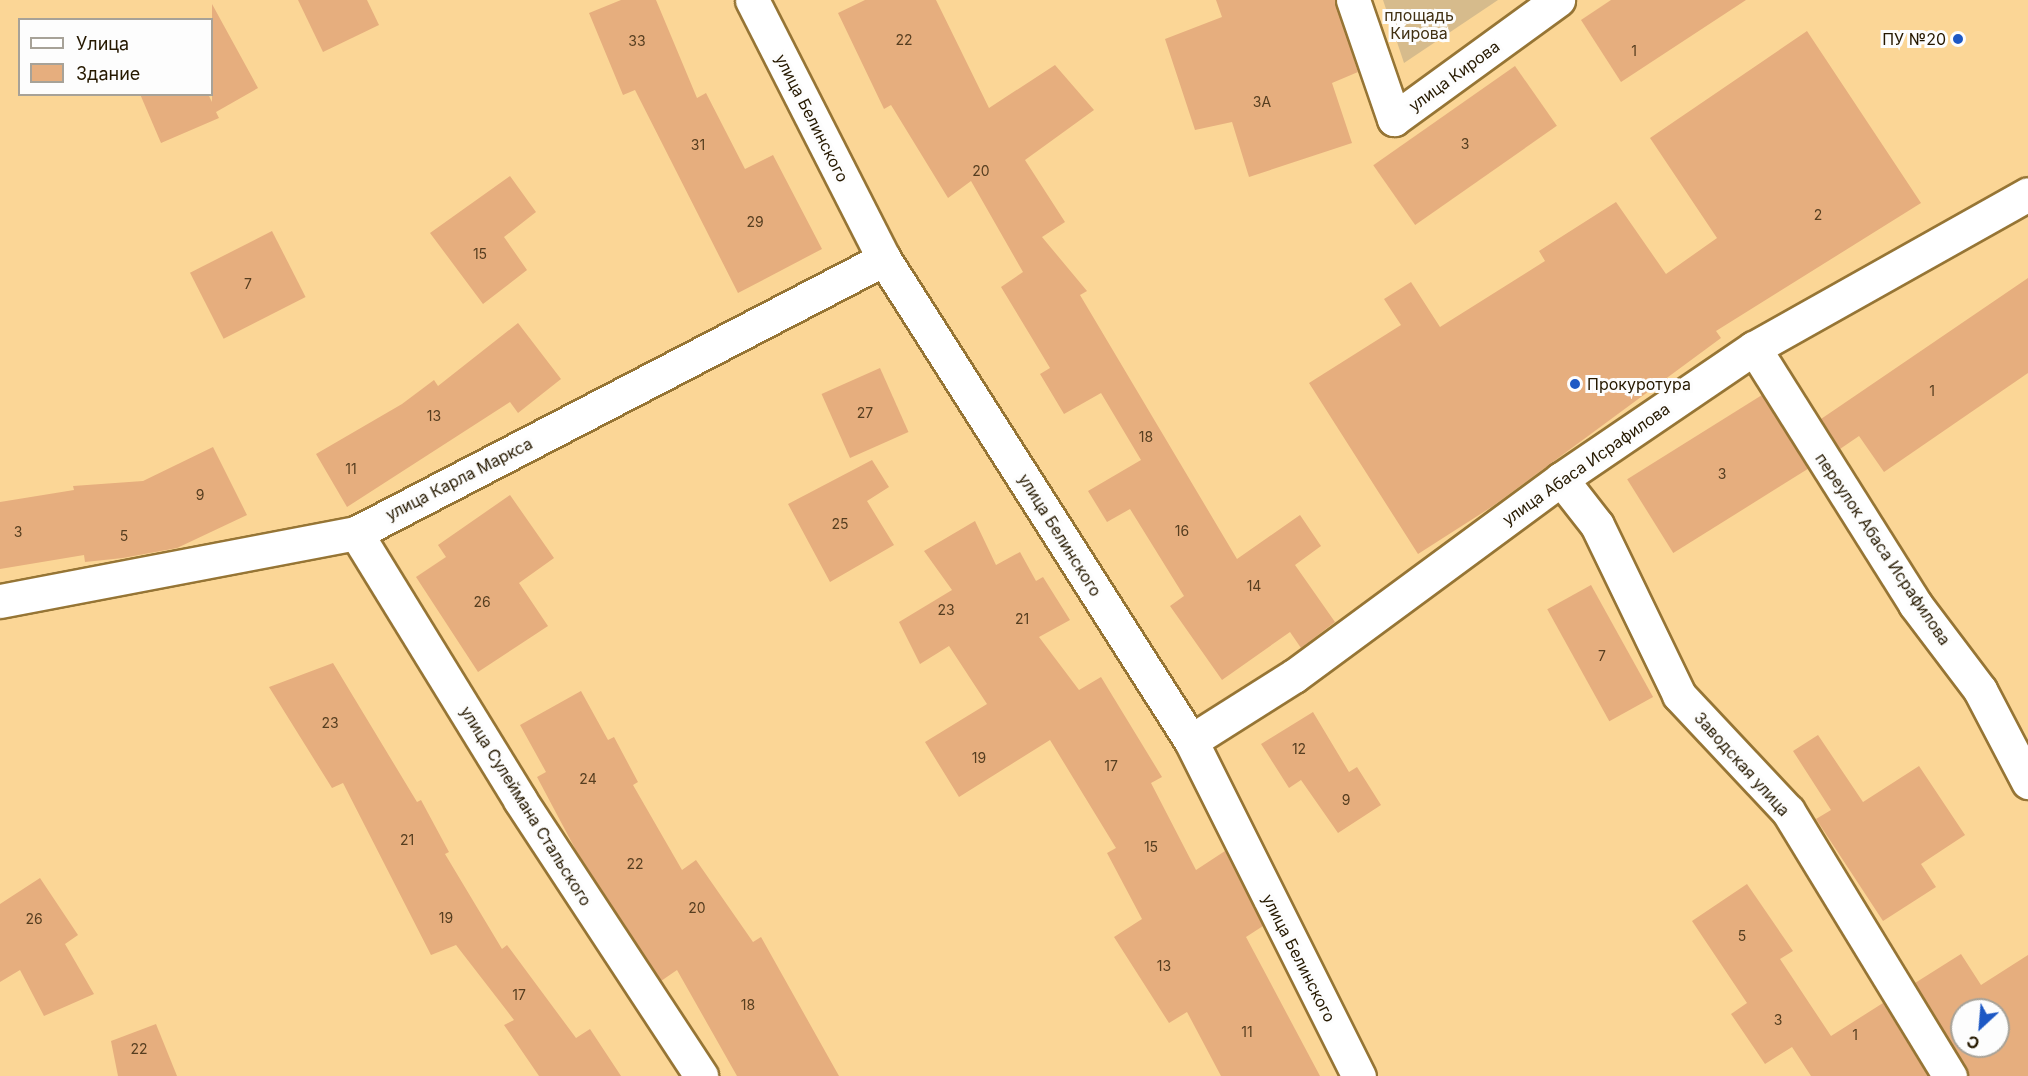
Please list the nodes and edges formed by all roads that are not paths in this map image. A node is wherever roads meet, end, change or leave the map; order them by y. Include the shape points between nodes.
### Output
1 (752, 0) edge
2 (1353, 0) edge
3 (1558, 0) edge
4 (2028, 194) edge
5 (884, 259) junction
6 (1754, 348) junction
7 (1561, 479) junction
8 (356, 533) junction
9 (0, 601) edge
10 (1191, 741) junction
11 (2028, 782) edge
12 (701, 1076) edge
13 (1359, 1076) edge
14 (1950, 1076) edge

1 - 5 street, улица Белинского
2 - 3 street, улица Кирова via 1394,119
4 - 6 street, улица Абаса Исрафилова
5 - 8 street, улица Карла Маркса
5 - 10 street, улица Белинского
6 - 7 street, улица Абаса Исрафилова
6 - 11 street, переулок Абаса Исрафилова via 1915,604 1980,690
7 - 10 street, улица Абаса Исрафилова via 1294,676
7 - 14 street, Заводская улица via 1597,525 1679,695 1788,811
8 - 9 street, улица Карла Маркса
8 - 12 street, улица Сулеймана Стальского via 520,800
10 - 13 street, улица Белинского

